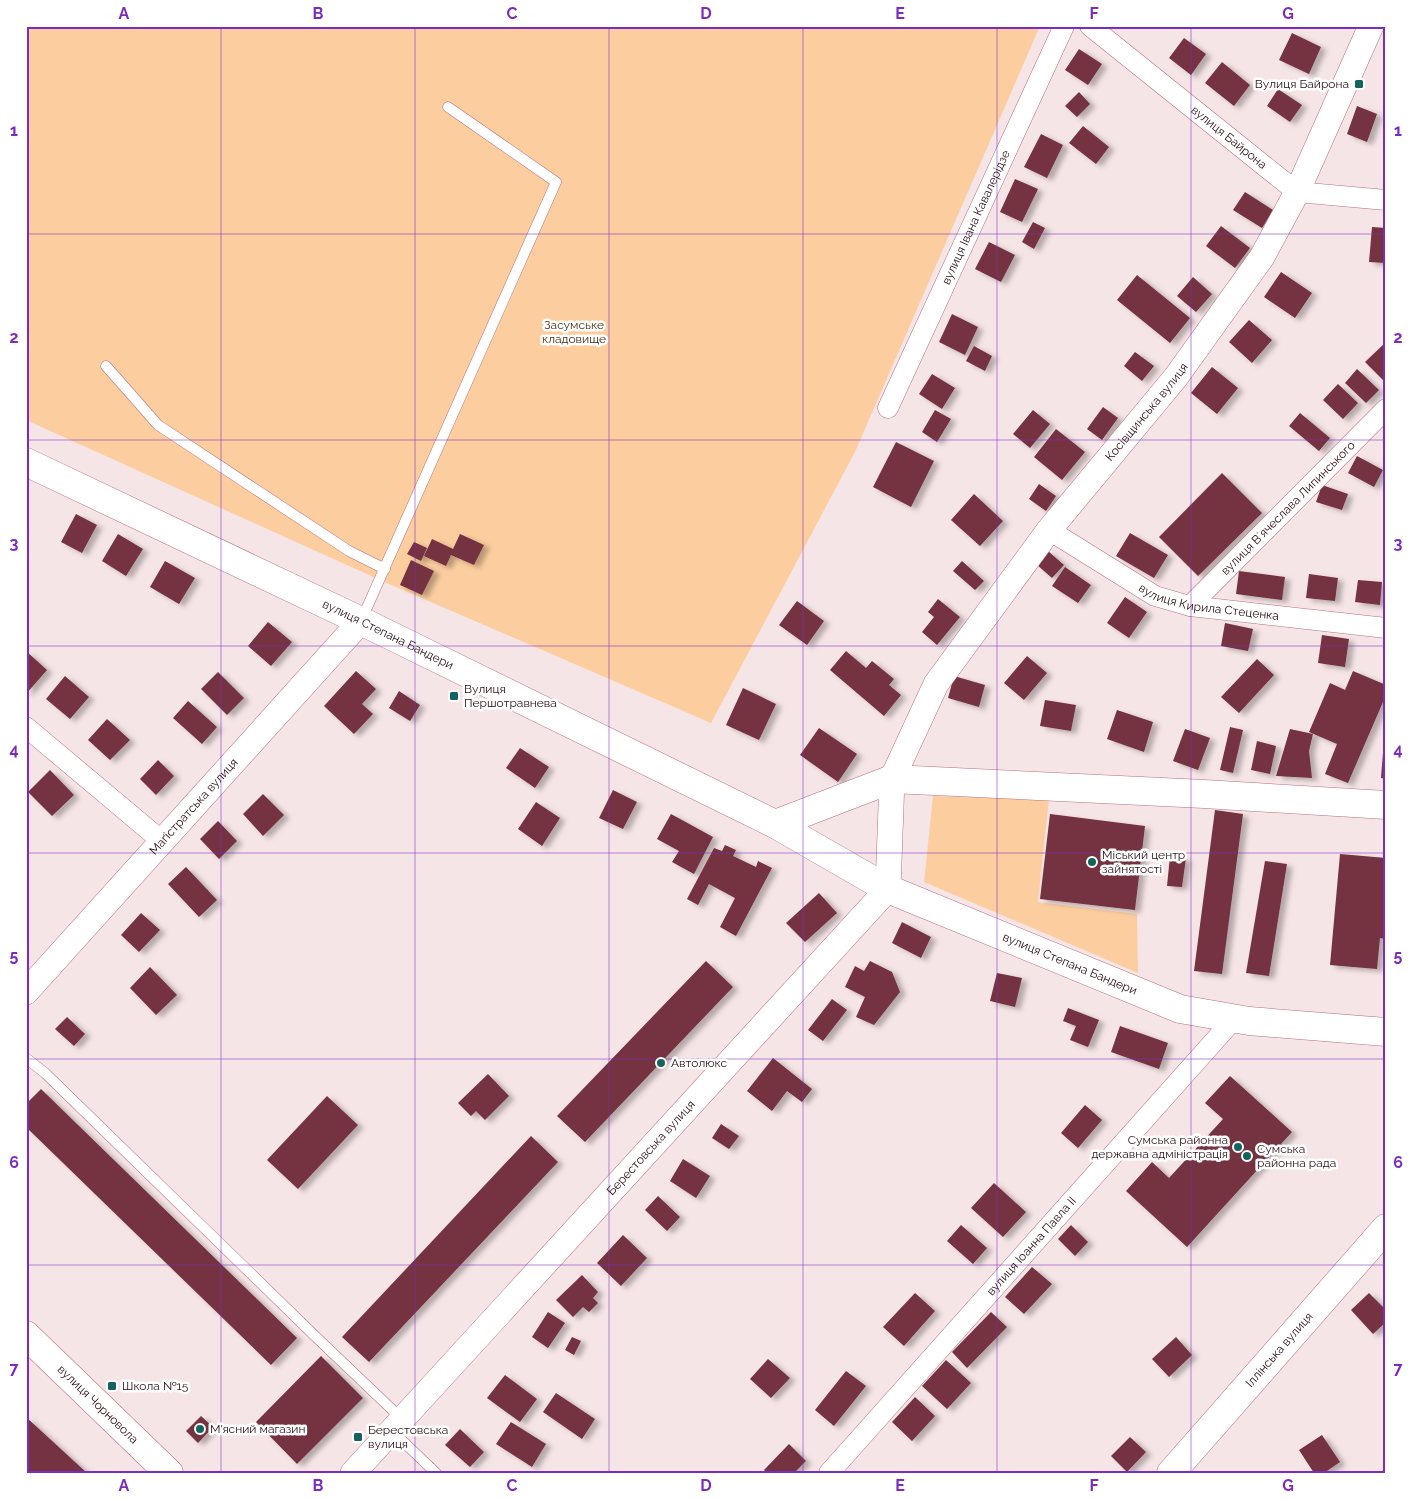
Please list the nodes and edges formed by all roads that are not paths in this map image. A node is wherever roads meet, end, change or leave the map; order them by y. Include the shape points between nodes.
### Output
1 (1064, 26) edge
2 (1090, 26) edge
3 (1371, 26) edge
4 (448, 108) dead end
5 (1297, 192) junction
6 (1386, 200) edge
7 (106, 366) dead end
8 (888, 408) dead end
9 (1386, 409) edge
10 (26, 462) edge
11 (1049, 530) junction
12 (385, 569) junction
13 (1190, 606) junction
14 (361, 621) junction
15 (1386, 628) edge
16 (26, 727) edge
17 (892, 779) junction
18 (1386, 805) edge
19 (776, 824) junction
20 (163, 842) junction
21 (888, 889) junction
22 (26, 992) edge
23 (1234, 1019) junction
24 (1386, 1032) edge
25 (26, 1058) edge
26 (1386, 1228) edge
27 (26, 1336) edge
28 (397, 1425) junction
29 (169, 1473) edge
30 (353, 1473) edge
31 (436, 1473) edge
32 (829, 1473) edge
33 (1171, 1473) edge

1 - 8 street, вулиця Івана Кавалерідзе
2 - 5 street, вулиця Байрона
3 - 5 street, Косівщинська вулиця
4 - 12 lane via 556,182
5 - 6 street
5 - 11 street, Косівщинська вулиця via 1262,257 1176,376
7 - 12 lane via 158,425 349,551
9 - 13 street, вулиця Вʼячеслава Липинського
10 - 14 main road, вулиця Степана Бандери
11 - 13 street, вулиця Кирила Стеценка via 1156,596
11 - 17 street, Косівщинська вулиця via 936,684
12 - 14 lane
13 - 15 street, вулиця Кирила Стеценка
14 - 19 main road, вулиця Степана Бандери
14 - 20 street, Маґістратська вулиця
16 - 20 street
17 - 18 main road
17 - 19 main road
17 - 21 street
19 - 21 main road, вулиця Степана Бандери
20 - 22 street, Маґістратська вулиця
21 - 23 main road, вулиця Степана Бандери via 1180,1009
21 - 28 street, Берестовська вулиця
23 - 24 main road, вулиця Степана Бандери
23 - 32 street, вулиця Іоанна Павла II
25 - 28 lane via 310,1332
26 - 33 main road, Іллінська вулиця
27 - 29 main road, вулиця Чорновола
28 - 30 street, Берестовська вулиця
28 - 31 lane

